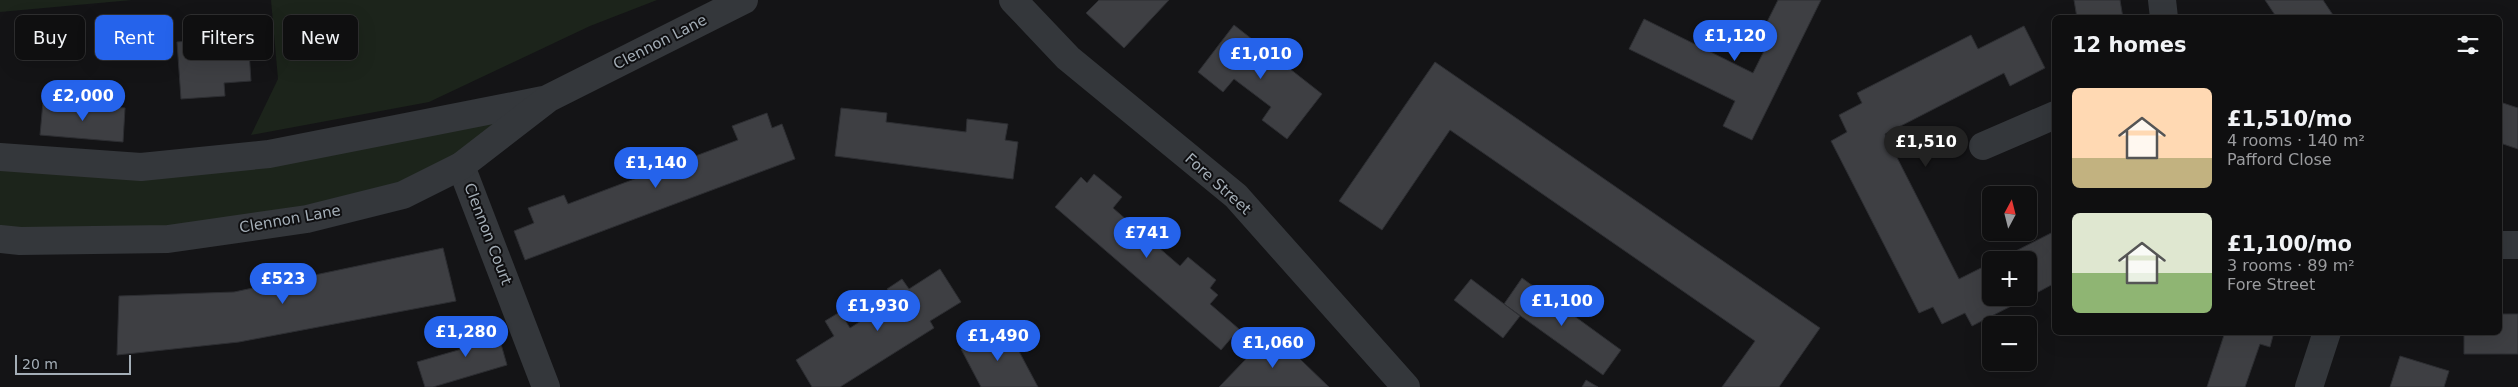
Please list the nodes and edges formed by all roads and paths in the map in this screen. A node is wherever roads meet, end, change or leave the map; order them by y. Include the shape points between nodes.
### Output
1 (744, 0) edge
2 (1013, 0) edge
3 (2162, 0) edge
4 (2164, 15) edge
5 (549, 98) junction
6 (2052, 117) edge
7 (1983, 146) dead end
8 (0, 157) edge
9 (461, 166) junction
10 (0, 239) edge
11 (2502, 245) edge
12 (2518, 245) edge
13 (2326, 335) edge
14 (546, 387) edge
15 (1406, 387) edge
16 (2309, 387) edge

1 - 5 street, Clennon Lane
2 - 15 street, Fore Street via 1068,58 1236,196
3 - 4 street
5 - 8 street, Clennon Lane via 268,154 141,167
5 - 9 street, Clennon Lane
6 - 7 street
9 - 10 street, Clennon Lane via 403,195 307,219 168,239
9 - 14 street, Clennon Court
11 - 12 street
13 - 16 street

